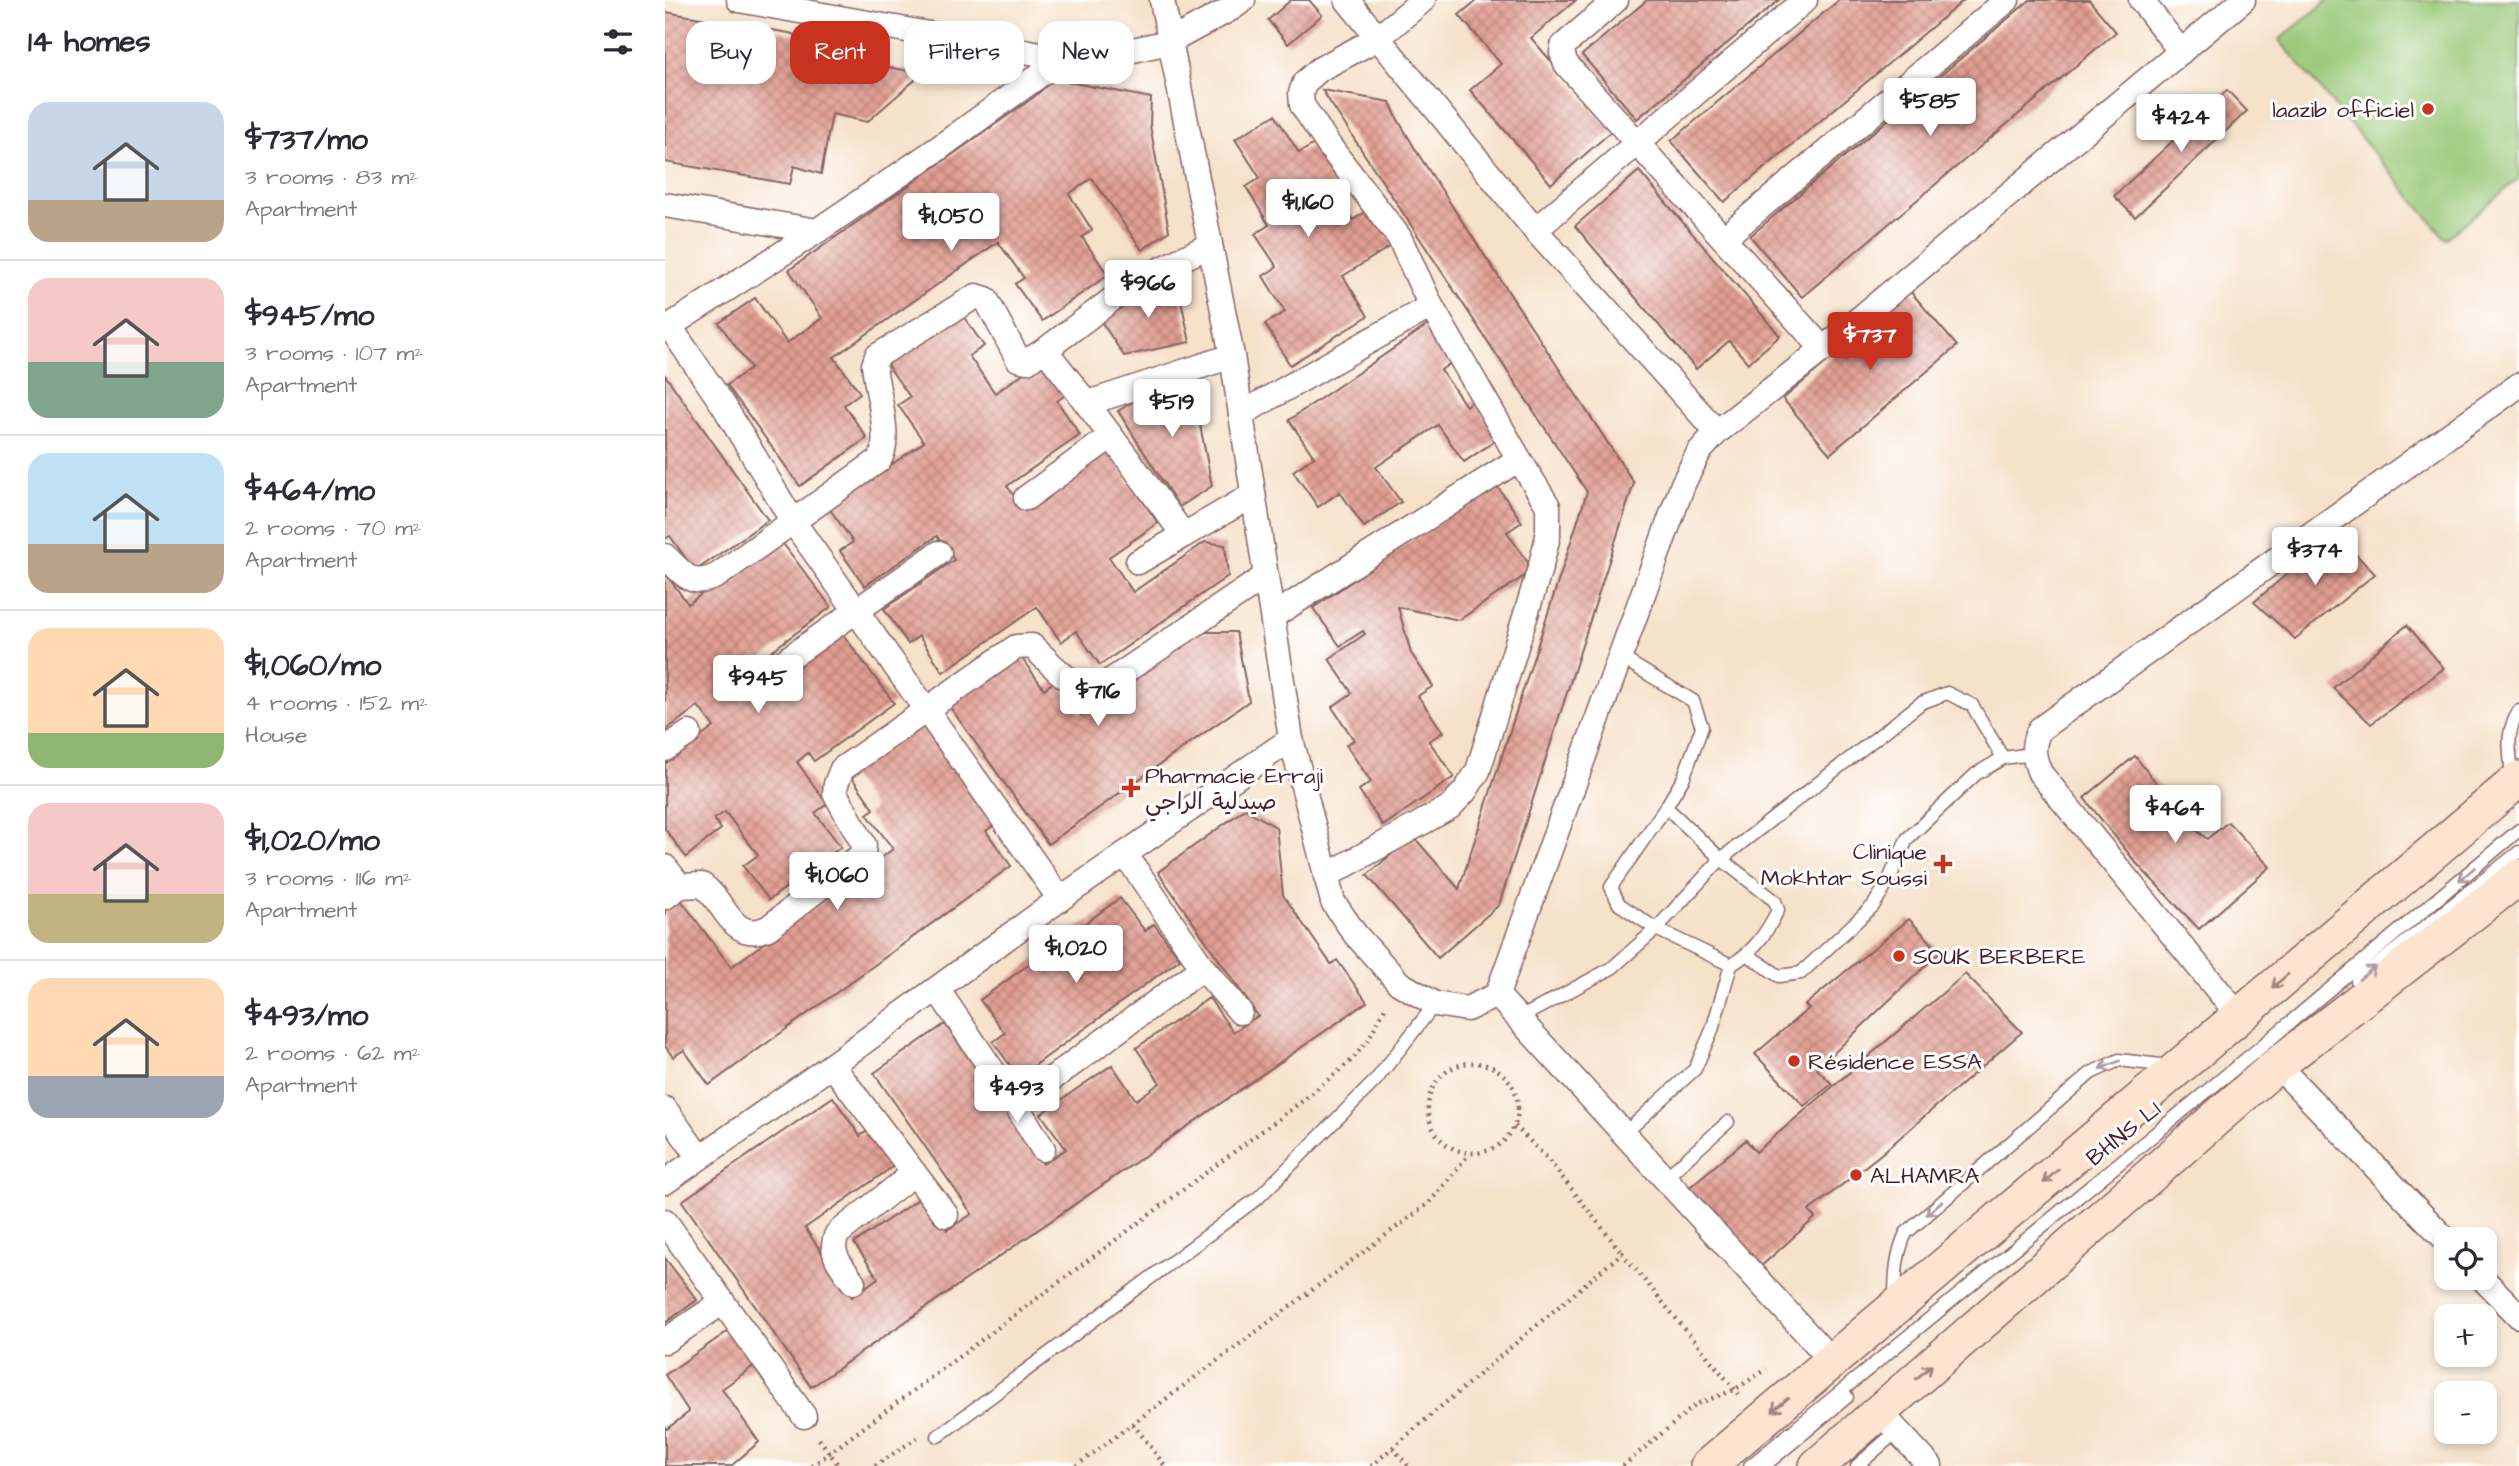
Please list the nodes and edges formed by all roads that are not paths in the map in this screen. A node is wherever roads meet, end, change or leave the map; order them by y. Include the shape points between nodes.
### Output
1 (739, 0) edge
2 (1162, 0) edge
3 (1243, 0) edge
4 (1347, 0) edge
5 (1423, 0) edge
6 (1616, 0) edge
7 (1805, 0) edge
8 (2007, 0) edge
9 (2243, 0) edge
10 (2146, 2) edge
11 (778, 4) edge
12 (1378, 38) junction
13 (1169, 42) junction
14 (1134, 50) edge
15 (2181, 52) junction
16 (1038, 53) edge
17 (1038, 76) edge
18 (1638, 142) junction
19 (665, 205) edge
20 (1535, 230) junction
21 (817, 231) junction
22 (1724, 238) junction
23 (1210, 245) junction
24 (1431, 306) junction
25 (667, 328) edge
26 (1823, 349) junction
27 (1045, 350) junction
28 (1232, 356) junction
29 (2519, 385) edge
30 (1088, 403) junction
31 (1241, 414) junction
32 (1717, 432) junction
33 (1110, 437) junction
34 (1519, 459) junction
35 (1253, 495) junction
36 (1026, 498) dead end
37 (792, 520) junction
38 (1184, 535) junction
39 (939, 553) dead end
40 (665, 556) edge
41 (1138, 562) dead end
42 (1266, 576) junction
43 (855, 612) junction
44 (1273, 615) junction
45 (1620, 657) junction
46 (776, 667) dead end
47 (926, 711) junction
48 (2519, 711) edge
49 (689, 733) dead end
50 (1291, 739) junction
51 (665, 749) edge
52 (2032, 754) junction
53 (2003, 758) junction
54 (2515, 782) edge
55 (1666, 807) junction
56 (2519, 830) edge
57 (2519, 852) edge
58 (1125, 854) junction
59 (1721, 859) junction
60 (1326, 876) junction
61 (2519, 877) edge
62 (670, 883) edge
63 (1060, 899) junction
64 (1656, 929) junction
65 (1748, 955) junction
66 (1731, 965) junction
67 (1203, 968) junction
68 (937, 989) junction
69 (1497, 995) junction
70 (1435, 1004) junction
71 (1240, 1012) dead end
72 (2239, 1016) junction
73 (1518, 1019) junction
74 (832, 1065) junction
75 (2277, 1065) junction
76 (2176, 1068) junction
77 (1016, 1105) junction
78 (665, 1109) edge
79 (1728, 1122) dead end
80 (1624, 1134) junction
81 (1043, 1149) dead end
82 (699, 1157) junction
83 (914, 1173) junction
84 (1665, 1178) junction
85 (665, 1182) edge
86 (946, 1215) dead end
87 (665, 1221) edge
88 (2434, 1228) edge
89 (853, 1282) dead end
90 (2494, 1290) edge
91 (723, 1301) junction
92 (1895, 1310) junction
93 (2519, 1316) edge
94 (665, 1341) edge
95 (1832, 1361) junction
96 (804, 1416) dead end
97 (1888, 1421) junction
98 (938, 1436) road end
99 (1708, 1466) edge
100 (1750, 1466) edge
101 (1764, 1466) edge
102 (1817, 1466) edge
103 (1857, 1466) edge
104 (1930, 1466) edge

1 - 11 street
2 - 13 street
3 - 13 street
4 - 12 street
5 - 12 street
6 - 18 street via 1563,46 1562,53 1569,68
7 - 18 street
8 - 22 street
9 - 15 street
10 - 15 street
11 - 16 street
12 - 20 street
12 - 24 street via 1305,82 1302,105 1399,237
13 - 14 street
13 - 23 street
15 - 26 street
17 - 21 street
18 - 20 street
18 - 22 street
19 - 21 street
20 - 32 street
21 - 25 street
22 - 26 street
23 - 27 street via 1134,283
23 - 28 street
24 - 31 street
24 - 34 street
25 - 37 street via 724,406
26 - 32 street
27 - 30 street
27 - 37 street via 1027,361 1018,359 986,299 976,296 877,356 874,365 884,454
28 - 30 street
28 - 31 street
29 - 52 street via 2040,729
30 - 33 street
31 - 35 street
32 - 45 street via 1699,452 1683,484
33 - 36 street
33 - 38 street
34 - 44 street
34 - 60 street via 1548,506 1548,536 1478,771 1450,807
35 - 38 street
35 - 42 street
37 - 40 street via 707,581 689,579
37 - 43 street
38 - 41 street
39 - 43 street
42 - 44 street
42 - 47 street via 1103,686 1073,683 1032,646 1023,645
43 - 46 street
43 - 47 street
44 - 50 street
45 - 55 lane via 1693,701 1702,727 1683,779
45 - 69 street
47 - 62 street via 842,769 835,793 863,845 861,858 768,928 755,933 742,929 706,888
47 - 63 street
48 - 54 lane via 2508,736
49 - 51 street
50 - 58 street
50 - 60 street
52 - 53 lane
52 - 72 street via 2039,773
53 - 59 lane via 1972,705 1947,692 1921,703
53 - 65 lane via 1976,774 1907,839 1873,906 1801,973 1779,976
54 -> 72 street
55 - 59 lane
55 - 64 lane via 1611,887 1619,904
56 -> 100 lane, BHNS L1
101 -> 57 lane, BHNS L1
58 - 63 street
58 - 67 street
59 - 64 lane
59 - 65 lane via 1769,895 1778,910
60 - 70 street via 1333,902 1355,934 1399,983
61 - 75 street
63 - 68 street
64 - 66 lane
64 - 73 lane via 1612,968
65 - 66 lane
66 - 80 lane via 1695,1069
67 - 71 street
67 - 77 street
68 - 74 street
68 - 77 street
69 - 70 street via 1467,1009
69 - 73 street
70 - 98 lane via 1375,1081 1259,1198
72 - 76 street
73 - 80 street
74 - 82 street
74 - 83 street
75 - 88 street
97 -> 75 street
76 -> 92 street
76 -> 92 lane via 2119,1060 2091,1073 2070,1090 1906,1233 1899,1247
77 - 81 street
78 - 82 street
79 - 84 lane
80 - 84 street
82 - 85 street
83 - 86 street
83 - 89 street via 837,1234 834,1255
84 - 95 street
87 - 91 street
90 - 93 street
91 - 94 street
91 - 96 street
92 - 95 street
95 -> 99 street
97 - 102 street
97 - 103 lane
97 - 104 street

